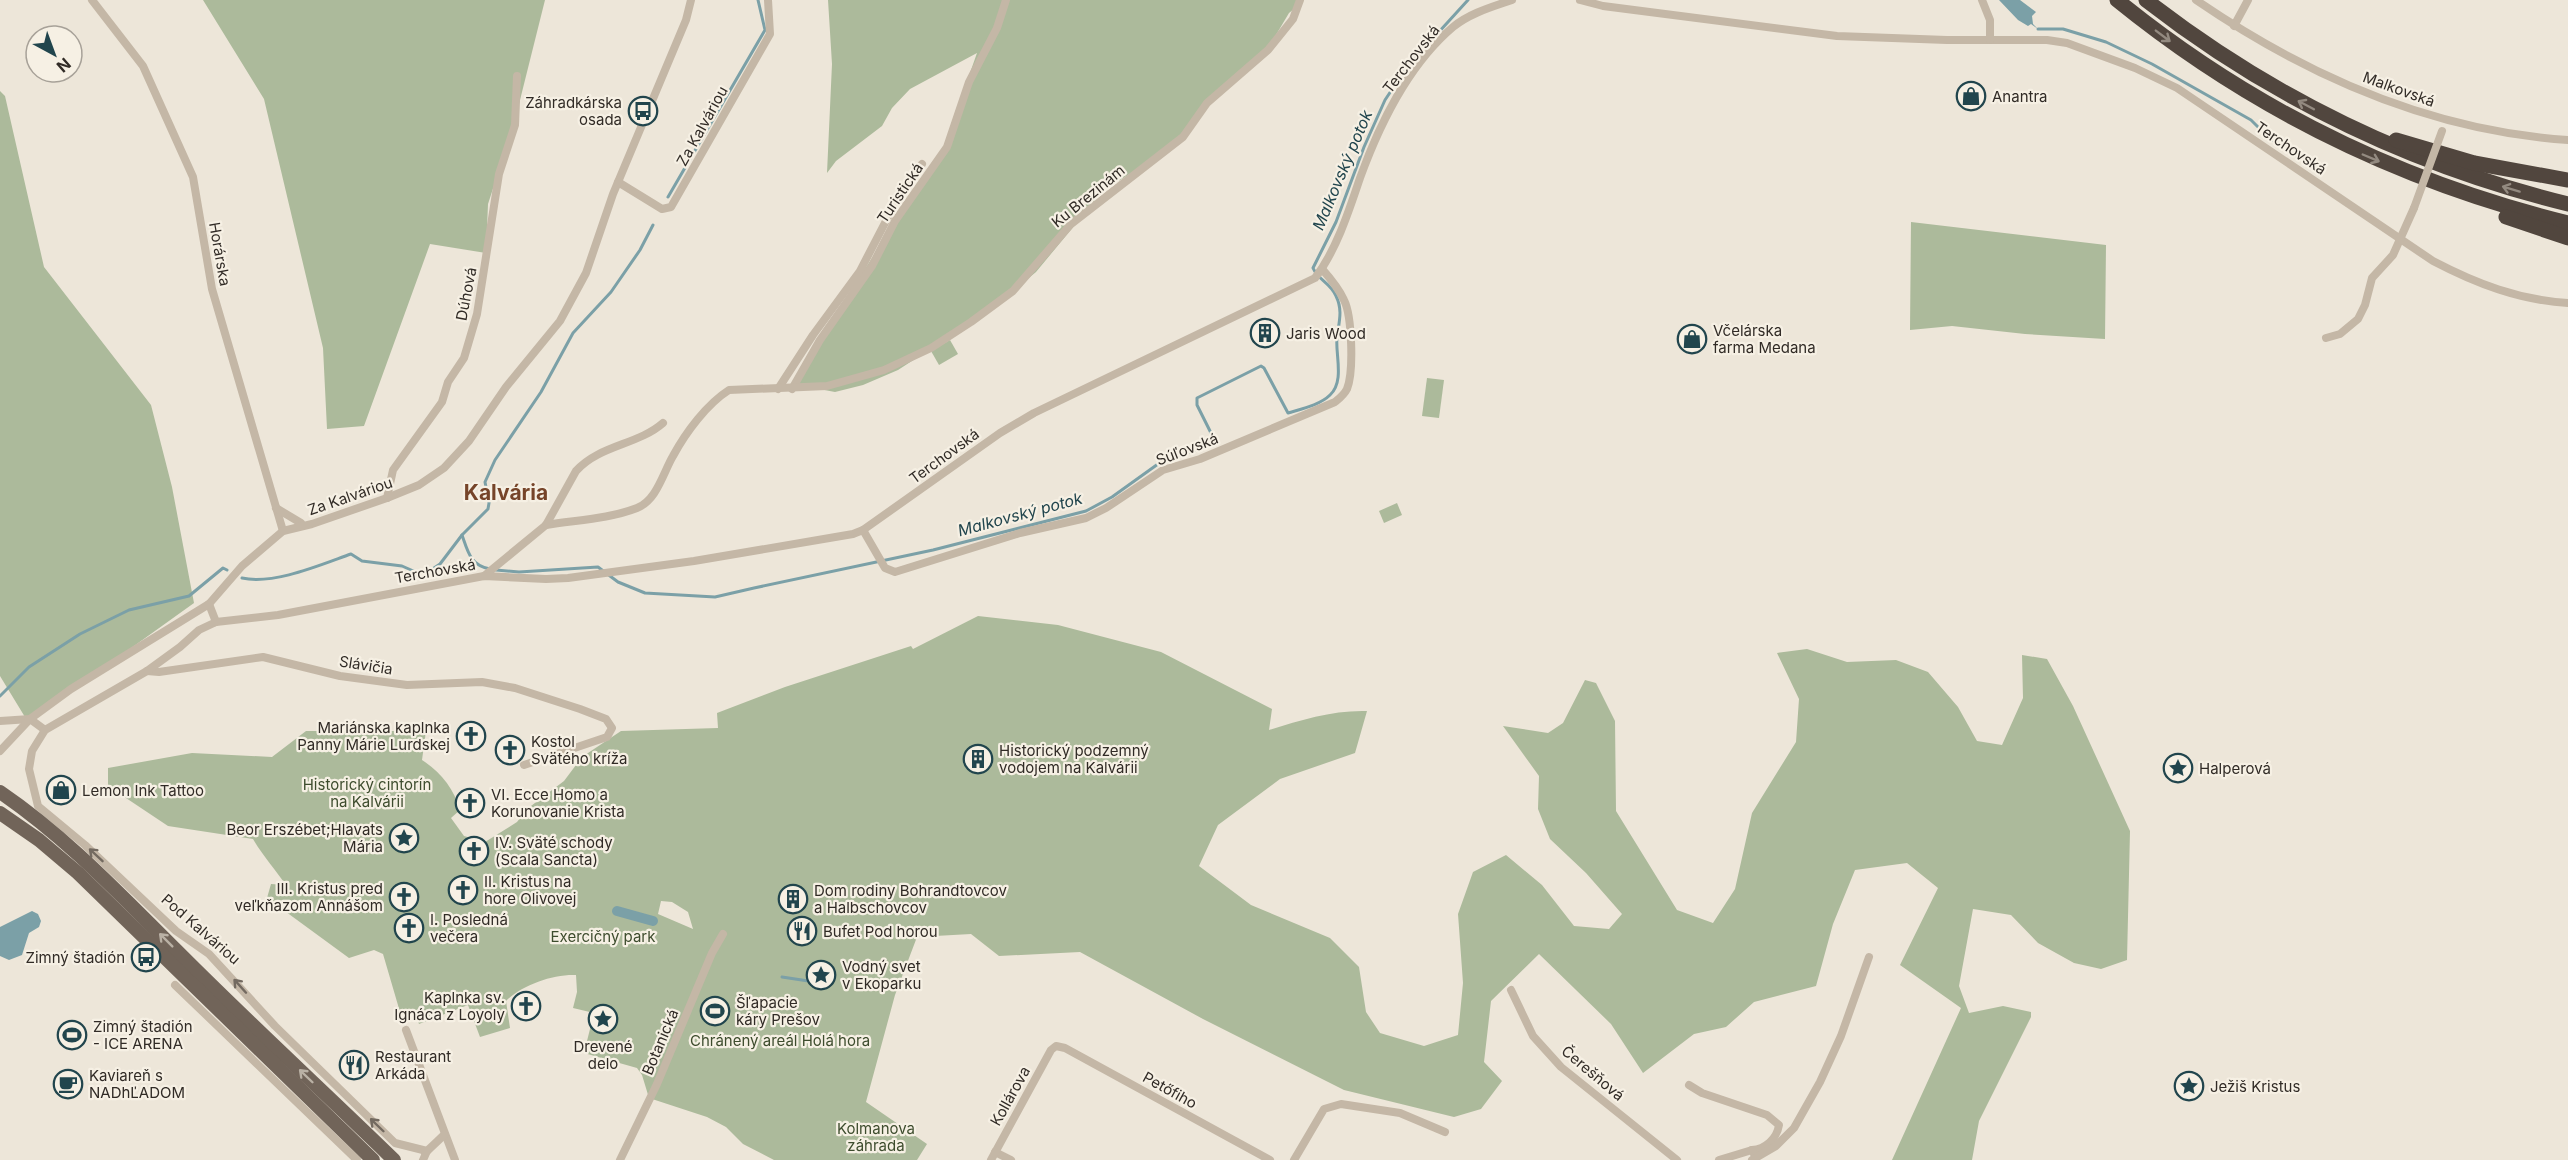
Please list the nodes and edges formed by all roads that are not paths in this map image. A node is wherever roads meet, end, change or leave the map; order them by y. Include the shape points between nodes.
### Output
1 (92, 0) edge
2 (691, 0) edge
3 (768, 0) edge
4 (1006, 0) edge
5 (1300, 0) edge
6 (1512, 0) edge
7 (1580, 0) edge
8 (1982, 0) edge
9 (2117, 0) edge
10 (2146, 0) edge
11 (2196, 0) edge
12 (2248, 0) edge
13 (2234, 26) junction
14 (1990, 40) junction
15 (517, 76) dead end
16 (2445, 120) junction
17 (2358, 132) junction
18 (2568, 140) edge
19 (922, 164) dead end
20 (2568, 180) edge
21 (618, 182) junction
22 (2456, 191) junction
23 (2568, 204) edge
24 (2568, 223) edge
25 (2568, 238) edge
26 (2401, 239) junction
27 (1319, 273) junction
28 (2568, 303) edge
29 (2325, 339) dead end
30 (778, 388) junction
31 (792, 389) junction
32 (663, 423) dead end
33 (387, 498) junction
34 (276, 508) junction
35 (301, 523) dead end
36 (546, 525) junction
37 (863, 530) junction
38 (283, 531) junction
39 (490, 570) junction
40 (209, 604) junction
41 (216, 622) junction
42 (147, 671) junction
43 (30, 719) junction
44 (1, 721) edge
45 (45, 730) junction
46 (3, 748) edge
47 (524, 765) dead end
48 (0, 782) edge
49 (5, 795) edge
50 (0, 813) edge
51 (723, 934) dead end
52 (1869, 957) dead end
53 (175, 985) dead end
54 (1511, 990) dead end
55 (405, 1030) dead end
56 (1056, 1046) joint
57 (1689, 1085) dead end
58 (1445, 1132) dead end
59 (444, 1135) junction
60 (427, 1151) junction
61 (995, 1152) junction
62 (1756, 1157) edge
63 (357, 1160) edge
64 (373, 1160) edge
65 (394, 1160) edge
66 (418, 1160) edge
67 (423, 1160) edge
68 (454, 1160) edge
69 (620, 1160) edge
70 (990, 1160) edge
71 (1011, 1160) edge
72 (1270, 1160) edge
73 (1294, 1160) edge
74 (1677, 1160) edge
75 (1719, 1160) edge

1 - 34 street, Horárska via 143,66 193,177 212,290
2 - 21 street, Za Kalváriou
3 - 21 street, Za Kalváriou via 770,34 670,207 662,209
4 - 31 street, Turistická via 997,28 969,82 947,147 895,221 872,266 820,340
5 - 31 street, Ku Brezinám via 1293,19 1268,50 1207,103 1183,137 1071,224 1013,291 931,348 884,370 827,386
6 - 27 street, Terchovská via 1454,26 1406,82 1373,143 1352,203
7 - 14 street, Terchovská via 1837,36
8 - 14 street via 1990,21
9 -> 22 highway via 2182,51 2281,113 2359,152
17 -> 10 highway via 2268,85
11 - 13 street, Malkovská
12 - 13 street
13 - 16 street, Malkovská via 2305,66 2374,96
14 - 26 street, Terchovská via 2067,43 2177,88
15 - 33 street, Dúhová via 515,125 499,174 477,314 464,358 448,382 442,402 393,470
16 - 18 street, Malkovská
16 - 26 street, bridge
17 - 20 highway via 2474,163
23 -> 17 highway via 2445,168
19 - 30 street, Turistická via 901,192 860,271
21 - 33 street, Za Kalváriou via 586,273 560,321 444,468 419,485
22 - 24 highway
22 - 25 highway via 2500,215
26 - 28 street, Terchovská via 2433,261 2486,286 2543,302
26 - 29 street via 2393,255 2372,278 2358,319 2340,334
27 - 37 street, Terchovská via 1034,413
27 - 37 street, Súľovská via 1344,300 1348,313 1351,371 1343,397 1335,402 1200,459 1163,470 1086,518 1020,533 896,572 885,568
30 - 31 street, Ku Brezinám
30 - 36 street, Ku Brezinám via 729,390 718,397 673,455 654,493 638,508
32 - 36 street via 654,431 582,464
33 - 38 street, Za Kalváriou
34 - 35 street
34 - 38 street, Horárska
36 - 39 street
37 - 39 street, Terchovská via 612,572 546,579
38 - 40 street, Za Kalváriou via 242,566
39 - 41 street, Terchovská via 278,615
40 - 41 street
40 - 43 street, Za Kalváriou via 71,689
41 - 42 street, Terchovská via 199,630
42 - 45 street, Slávičia
42 - 47 street, Slávičia via 263,657 340,676 407,685 482,682 580,709 606,719 612,728 607,736
43 - 44 street
43 - 45 street
43 - 46 street, Za Kalváriou
44 - 46 street via 9,733
60 -> 45 street, Pod Kalváriou via 395,1143 275,1026 209,954 176,931 38,806 29,769 32,751
48 - 49 street
65 -> 49 main road, Pod Kalváriou via 87,861
50 - 64 main road via 78,873
51 - 69 street, Botanická
52 - 62 street via 1820,1082 1794,1128 1776,1146
53 - 63 street
54 - 74 street, Čerešňová via 1533,1036 1561,1067
55 - 59 street
56 - 61 street, Kollárova
56 - 72 street, Petőfiho
57 - 62 street via 1775,1120 1779,1125 1773,1139
58 - 73 street via 1400,1113 1332,1105 1324,1109
59 - 60 street
59 - 68 street
60 - 66 street
60 - 67 street
61 - 70 street, Kollárova
61 - 71 street
62 - 75 street

